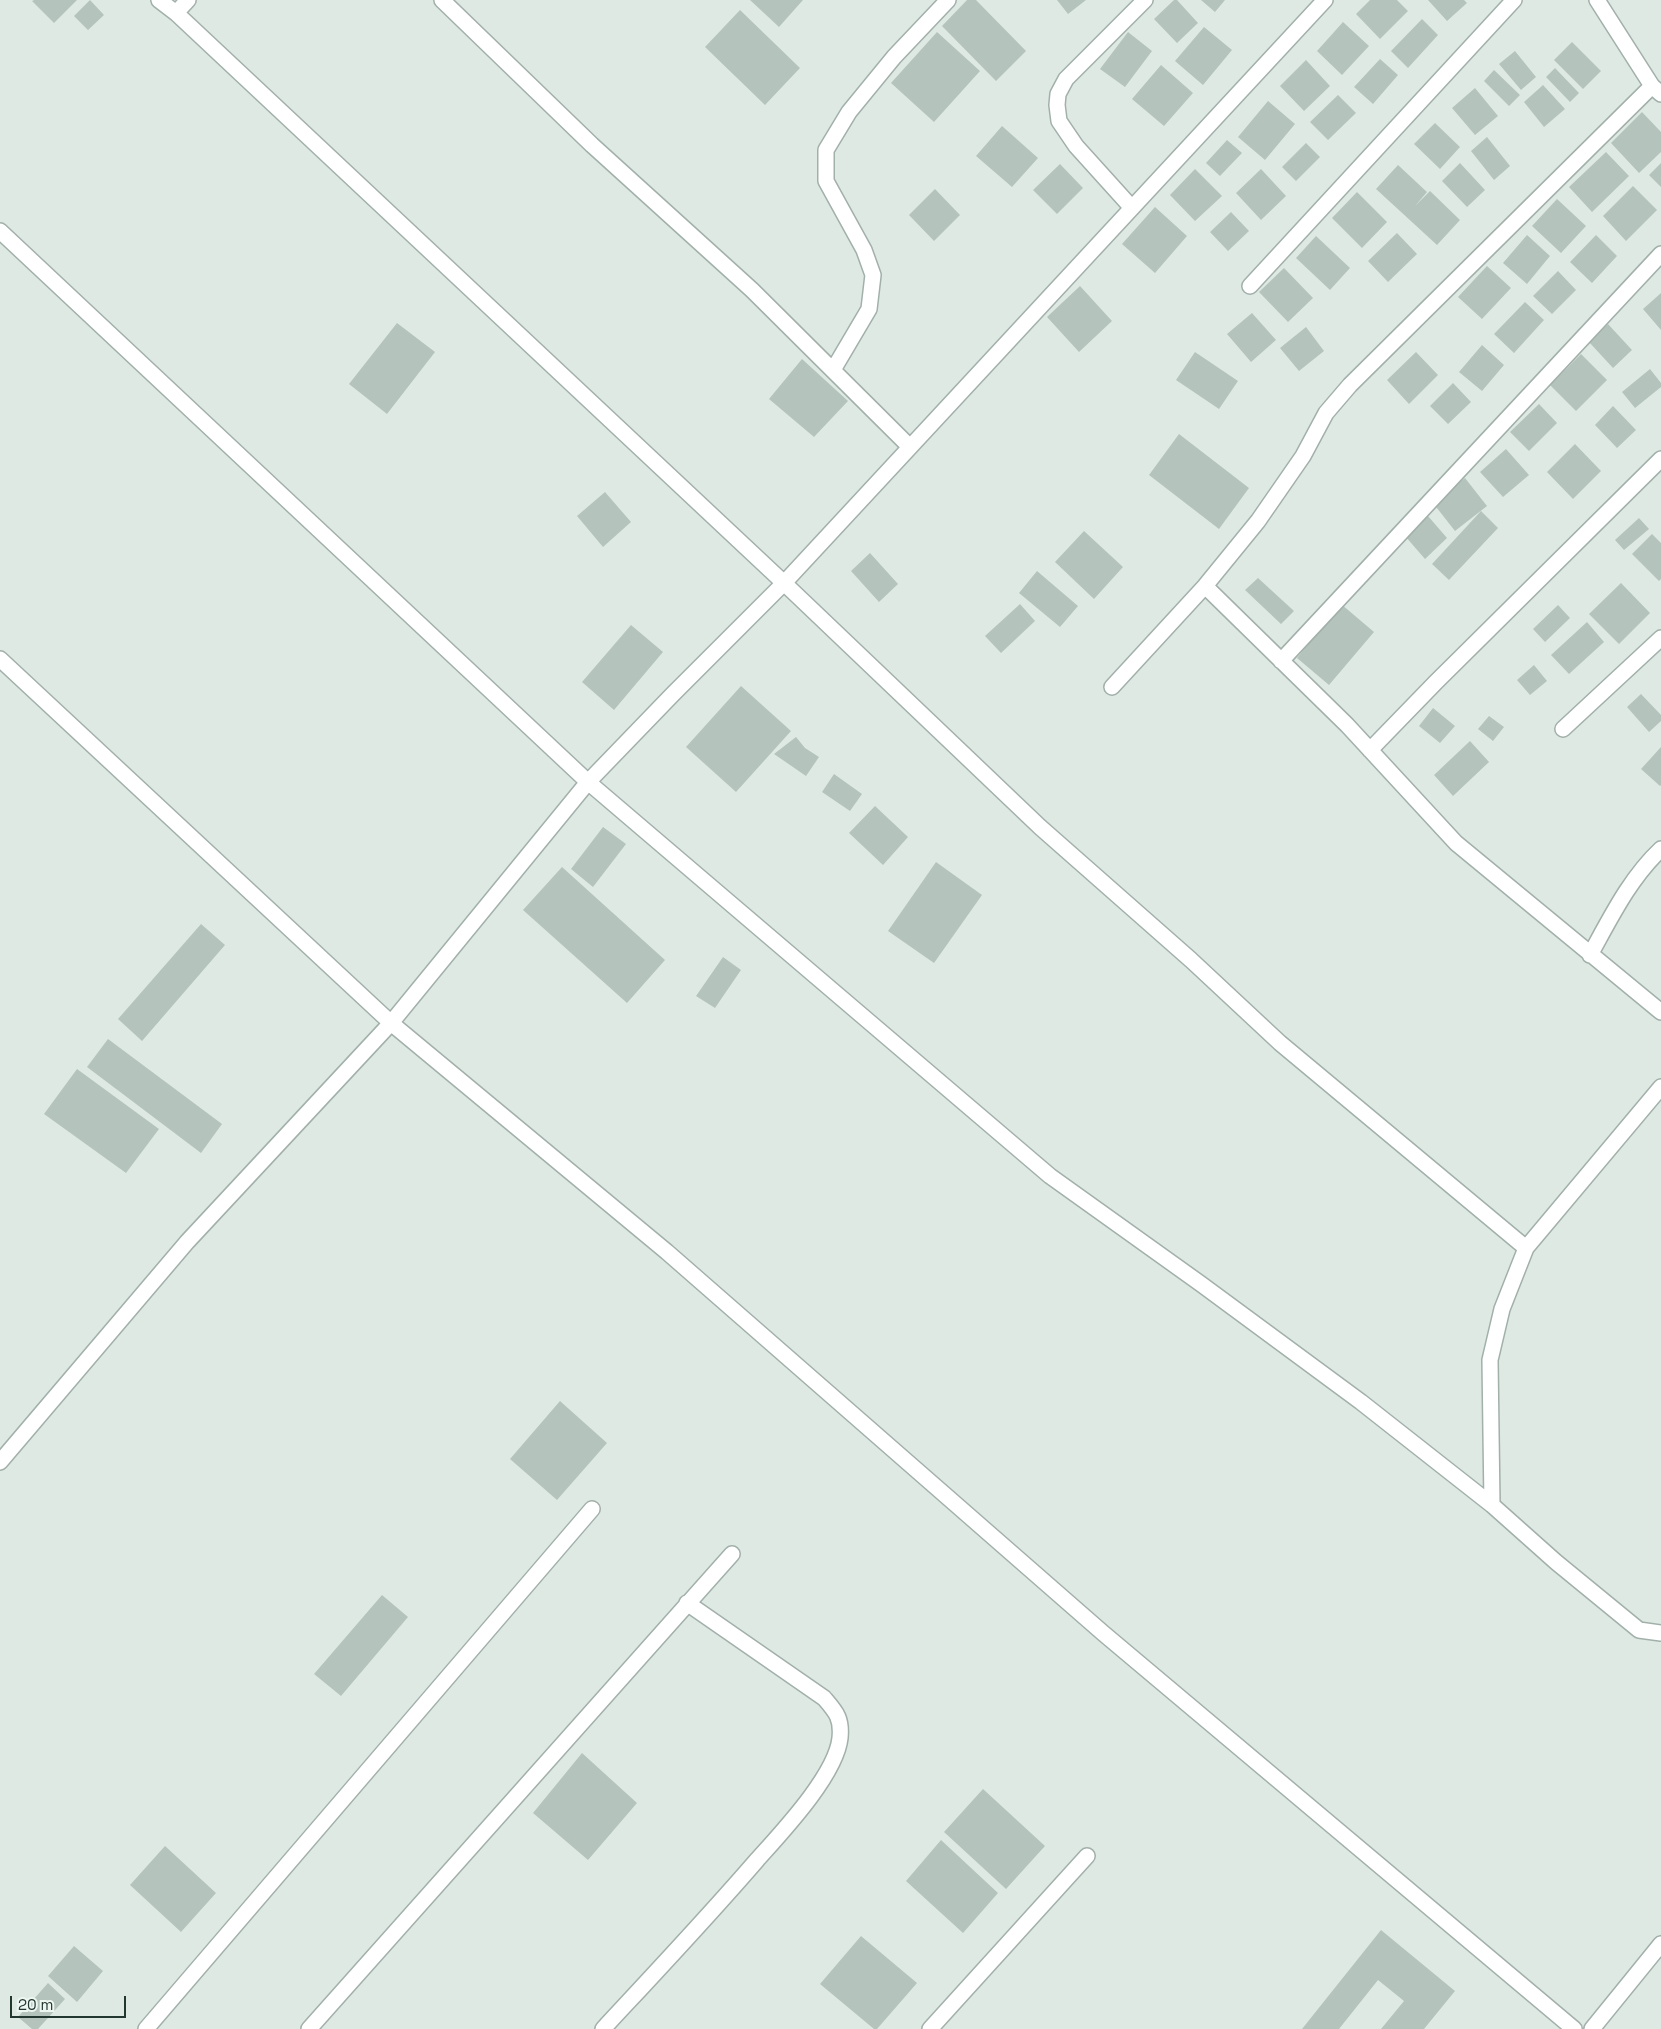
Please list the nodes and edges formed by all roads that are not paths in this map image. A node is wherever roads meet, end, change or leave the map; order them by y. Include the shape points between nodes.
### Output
1 (159, 0) edge
2 (188, 0) edge
3 (442, 0) edge
4 (948, 0) edge
5 (1145, 0) edge
6 (1324, 0) edge
7 (1514, 0) edge
8 (1597, 0) edge
9 (176, 13) junction
10 (1657, 90) edge
11 (1132, 208) junction
12 (0, 231) edge
13 (1661, 254) edge
14 (1250, 286) dead end
15 (833, 370) junction
16 (910, 447) junction
17 (1661, 458) edge
18 (784, 584) junction
19 (1205, 586) junction
20 (1661, 638) edge
21 (0, 659) edge
22 (1281, 661) junction
23 (1112, 687) dead end
24 (1563, 729) dead end
25 (1370, 750) junction
26 (588, 782) junction
27 (1661, 849) edge
28 (1590, 955) junction
29 (1661, 1012) edge
30 (391, 1023) junction
31 (1661, 1087) edge
32 (1526, 1248) junction
33 (0, 1462) edge
34 (1492, 1505) junction
35 (592, 1509) dead end
36 (732, 1554) dead end
37 (688, 1603) junction
38 (1661, 1633) edge
39 (1087, 1856) dead end
40 (1661, 1944) edge
41 (146, 2029) edge
42 (309, 2029) edge
43 (603, 2029) edge
44 (930, 2029) edge
45 (1574, 2029) edge
46 (1592, 2029) edge

1 - 9 street
2 - 9 street
3 - 15 street
4 - 15 street via 889,64 850,112 826,150 826,181 864,250 873,276 868,309
5 - 11 street via 1066,79 1058,94 1057,106 1059,121 1076,146
6 - 11 street
7 - 14 street
8 - 10 street
9 - 18 street
10 - 19 street via 1350,385 1326,413 1303,456 1258,521
11 - 16 street
12 - 26 street
13 - 22 street
15 - 16 street
16 - 18 street
17 - 25 street
18 - 26 street
18 - 32 street via 1040,826 1280,1042
19 - 22 street
19 - 23 street
20 - 24 street
21 - 30 street
22 - 25 street
25 - 28 street via 1456,843
26 - 30 street
26 - 34 street via 1050,1176 1353,1396
27 - 28 street via 1644,864
28 - 29 street
30 - 33 street via 187,1242
30 - 45 street via 667,1252 1103,1633
31 - 32 street
32 - 34 street via 1502,1308 1490,1360
34 - 38 street via 1639,1630
35 - 41 street
36 - 37 street
37 - 42 street
37 - 43 street via 824,1698 839,1714 840,1739 828,1770 794,1817
39 - 44 street
40 - 46 street

